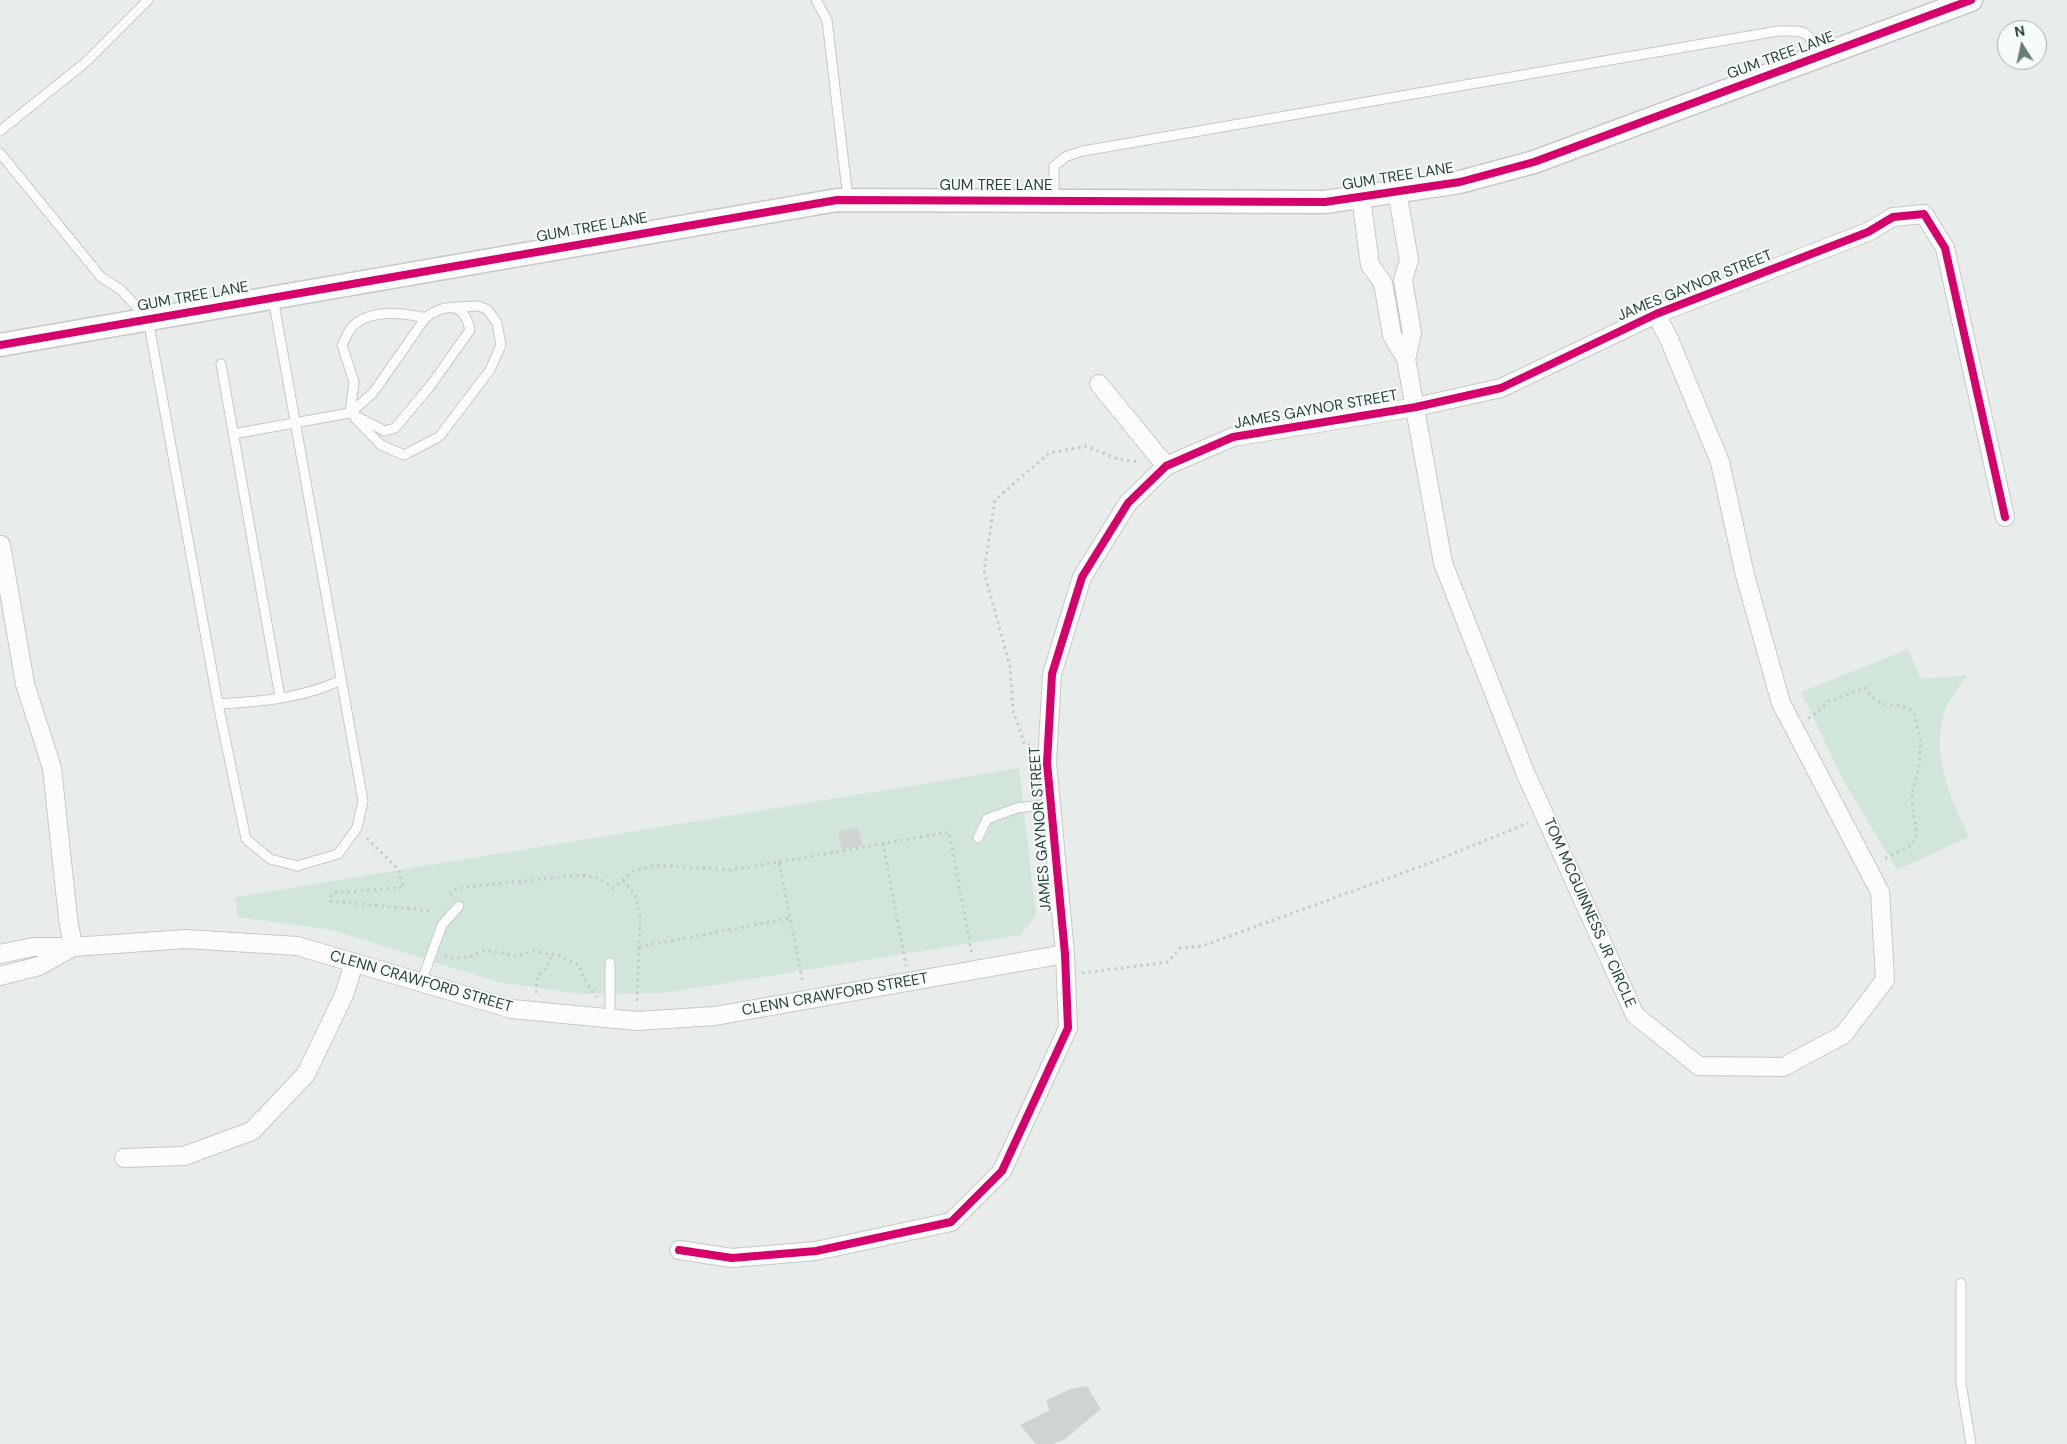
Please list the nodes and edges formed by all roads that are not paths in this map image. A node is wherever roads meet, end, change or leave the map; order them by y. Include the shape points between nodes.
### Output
1 (148, 0) edge
2 (816, 0) edge
3 (1971, 0) edge
4 (1818, 57) junction
5 (0, 131) edge
6 (0, 153) edge
7 (1397, 191) junction
8 (1361, 197) junction
9 (848, 200) junction
10 (1054, 200) junction
11 (1403, 280) junction
12 (1382, 283) junction
13 (273, 298) junction
14 (454, 307) junction
15 (1656, 314) junction
16 (426, 318) junction
17 (148, 319) junction
18 (0, 345) edge
19 (1406, 359) junction
20 (220, 364) dead end
21 (1099, 384) dead end
22 (1416, 407) junction
23 (350, 413) junction
24 (295, 422) junction
25 (233, 434) junction
26 (1166, 466) junction
27 (2005, 517) dead end
28 (1, 545) edge
29 (341, 680) junction
30 (280, 697) junction
31 (218, 704) junction
32 (1050, 804) junction
33 (978, 838) dead end
34 (459, 906) dead end
35 (73, 947) junction
36 (0, 954) edge
37 (1065, 954) junction
38 (354, 963) junction
39 (610, 963) dead end
40 (0, 976) edge
41 (421, 982) junction
42 (610, 1019) junction
43 (124, 1158) dead end
44 (679, 1250) dead end
45 (1962, 1283) dead end
46 (1971, 1444) edge

1 - 5 lane via 86,62
2 - 9 lane via 827,20
3 - 4 street, GUM TREE LANE
4 - 7 street, GUM TREE LANE via 1534,162 1460,182
4 - 10 lane via 1810,36 1802,31 1778,31 1083,151 1067,156 1054,166
6 - 17 lane via 101,277 121,290
7 - 8 street, GUM TREE LANE
7 - 11 street, TOM MCGUINNESS JR CIRCLE via 1409,260
8 - 10 street, GUM TREE LANE via 1325,202
8 - 12 street, TOM MCGUINNESS JR CIRCLE via 1370,265
9 - 10 street, GUM TREE LANE
9 - 13 street, GUM TREE LANE
11 - 12 lane
11 - 19 street, TOM MCGUINNESS JR CIRCLE via 1412,333
12 - 19 street, TOM MCGUINNESS JR CIRCLE via 1392,335
13 - 17 street, GUM TREE LANE
13 - 24 lane
14 - 16 lane via 438,310
14 - 23 lane via 468,319 470,330 395,428 385,431
14 - 23 lane via 479,306 488,310 497,322 502,345 490,370 439,436 404,454 381,445
15 - 22 street, JAMES GAYNOR STREET via 1501,388
15 - 22 street, TOM MCGUINNESS JR CIRCLE via 1720,462 1750,593 1781,703 1880,892 1885,980 1843,1035 1783,1067 1699,1066 1635,1015 1525,772 1443,563
15 - 27 street, JAMES GAYNOR STREET via 1868,232 1893,217 1924,214 1945,248
16 - 23 lane via 373,393
16 - 23 lane via 401,312 371,317 353,326 342,344 354,382
17 - 18 street, GUM TREE LANE
17 - 31 lane
19 - 22 street, TOM MCGUINNESS JR CIRCLE
20 - 25 lane
21 - 26 street
22 - 26 street, JAMES GAYNOR STREET via 1233,437
23 - 24 lane
24 - 25 lane
24 - 29 lane
25 - 30 lane
26 - 32 street, JAMES GAYNOR STREET via 1128,504 1082,577 1052,674 1047,763
28 - 35 street via 24,684 52,768
29 - 30 lane via 326,687
29 - 31 lane via 362,801 357,828 338,854 296,866 270,859 246,839
30 - 31 lane
32 - 33 lane via 1017,808 987,820
32 - 37 street, JAMES GAYNOR STREET
34 - 41 lane via 442,925
35 - 36 street, CLENN CRAWFORD STREET via 32,946
35 - 38 street, CLENN CRAWFORD STREET via 186,939 297,946
35 - 40 street, CLENN CRAWFORD STREET via 39,966
37 - 42 street, CLENN CRAWFORD STREET via 715,1016 636,1021
37 - 44 street, JAMES GAYNOR STREET via 1068,1028 1002,1171 951,1222 816,1251 732,1258
38 - 41 street, CLENN CRAWFORD STREET
38 - 43 street via 344,995 306,1074 252,1131 184,1156
39 - 42 lane
41 - 42 street, CLENN CRAWFORD STREET via 512,1009
45 - 46 lane via 1961,1383

